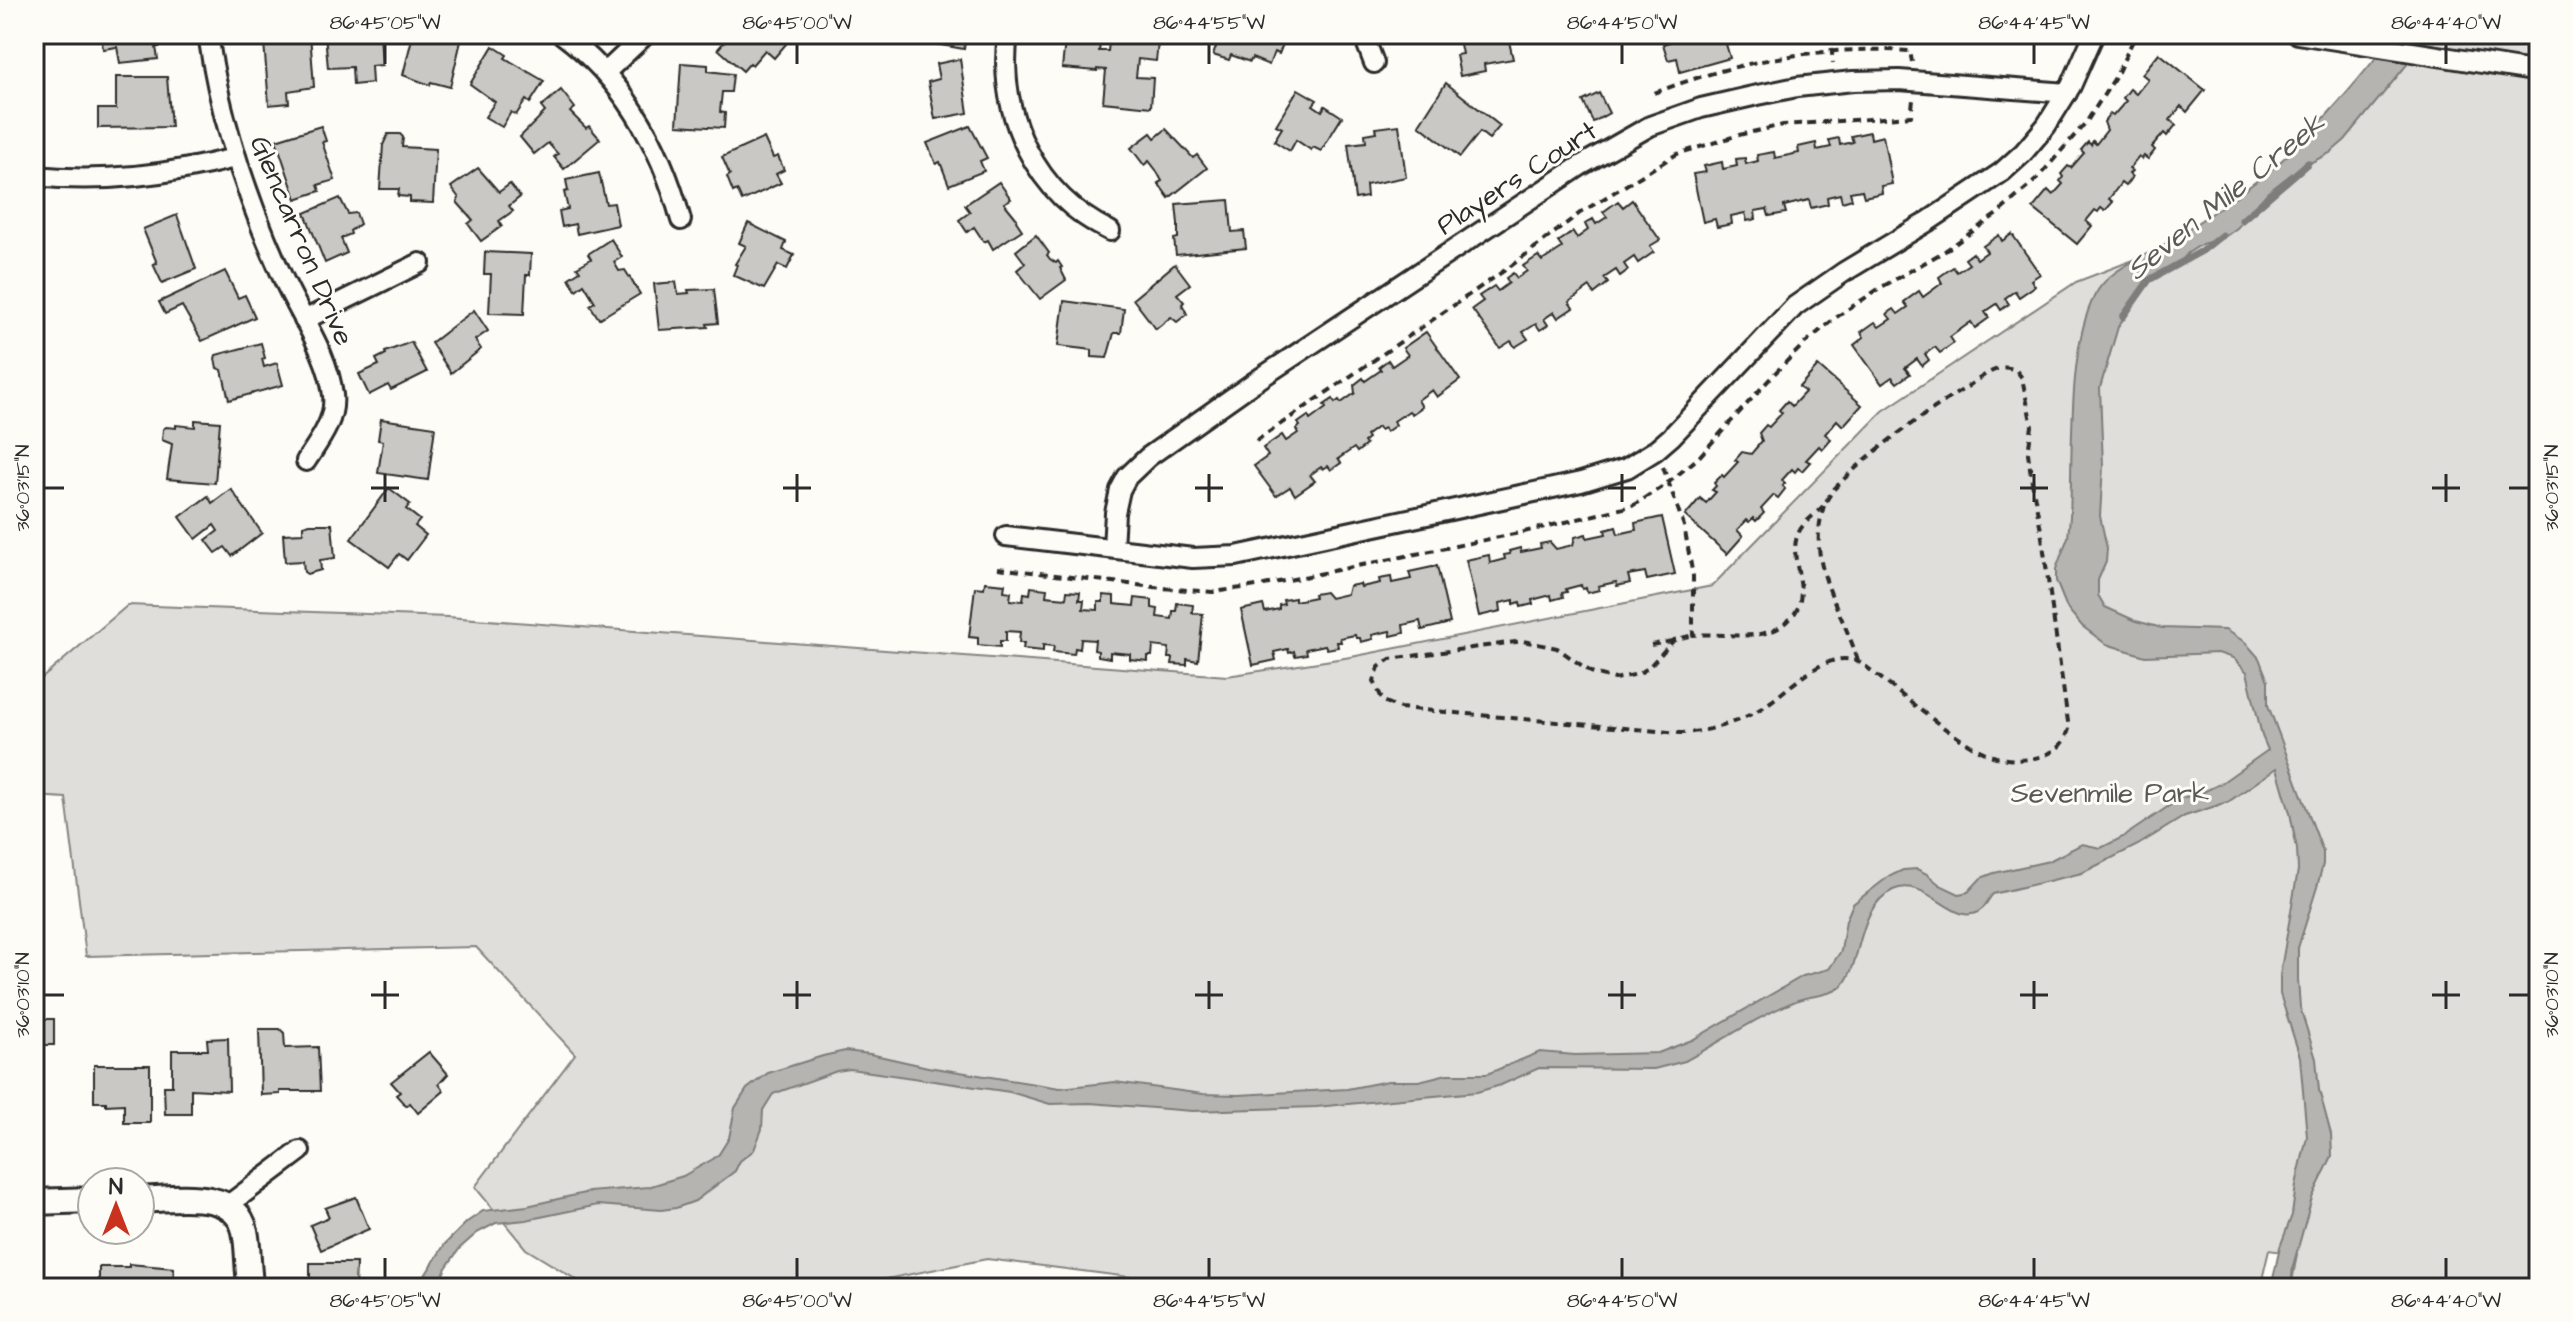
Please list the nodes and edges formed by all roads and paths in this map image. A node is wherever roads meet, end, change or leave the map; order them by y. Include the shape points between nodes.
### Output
1 (208, 34) edge
2 (562, 34) edge
3 (646, 34) edge
4 (1008, 34) edge
5 (1363, 34) edge
6 (1830, 34) edge
7 (2094, 34) edge
8 (2136, 34) edge
9 (2298, 34) edge
10 (1832, 49) junction
11 (1374, 63) dead end
12 (1914, 68) dead end
13 (606, 72) junction
14 (2539, 72) edge
15 (1835, 83) junction
16 (1654, 93) dead end
17 (2067, 93) junction
18 (1912, 100) dead end
19 (235, 158) junction
20 (34, 176) edge
21 (681, 220) dead end
22 (1110, 231) dead end
23 (420, 263) dead end
24 (304, 320) junction
25 (1256, 441) dead end
26 (1656, 450) junction
27 (306, 461) dead end
28 (1668, 483) junction
29 (1824, 504) junction
30 (1006, 536) dead end
31 (1113, 548) junction
32 (998, 568) dead end
33 (1693, 635) junction
34 (1674, 640) junction
35 (1651, 645) dead end
36 (1858, 662) junction
37 (300, 1151) dead end
38 (156, 1200) edge
39 (76, 1201) edge
40 (34, 1202) edge
41 (229, 1207) junction
42 (251, 1288) edge

1 - 19 street, Glencarron Drive
2 - 13 street
3 - 13 street
4 - 22 street via 1009,95 1027,150 1065,202
5 - 11 street
6 - 10 path
7 - 17 street
8 - 28 path via 2087,121 2037,179 1945,251 1835,318
9 - 14 street
10 - 12 path via 1910,51
10 - 15 path
10 - 16 path via 1708,72
13 - 21 street via 651,140
15 - 17 street, Players Court via 1899,80
15 - 31 street, Players Court via 1701,108 1650,126 1580,166 1148,457 1120,490
17 - 26 street via 2044,128 2002,172 1795,306
18 - 25 path via 1911,116 1783,125 1677,154 1580,213
19 - 20 street via 143,177
19 - 24 street, Glencarron Drive
23 - 24 street
24 - 27 street, Glencarron Drive via 327,369 334,404
26 - 28 path
26 - 31 street via 1627,468 1581,482 1257,553 1212,559
28 - 32 path via 1632,506 1524,532 1213,592
28 - 33 path via 1684,526 1693,576
29 - 33 path via 1796,538 1801,590 1783,626 1764,633
29 - 36 path via 1818,551
29 - 36 path via 1859,467 1935,407 1997,369 2020,373 2032,426 2028,453 2068,713 2066,739 2035,759 1990,755
30 - 31 street
33 - 34 path
34 - 35 path
34 - 36 path via 1643,671 1620,678 1597,675 1550,645 1514,641 1390,659 1379,667 1374,681 1383,701 1400,708 1680,733 1706,731 1746,717 1820,665
37 - 41 street
38 - 41 street via 201,1199
39 - 40 street
41 - 42 street via 246,1233

